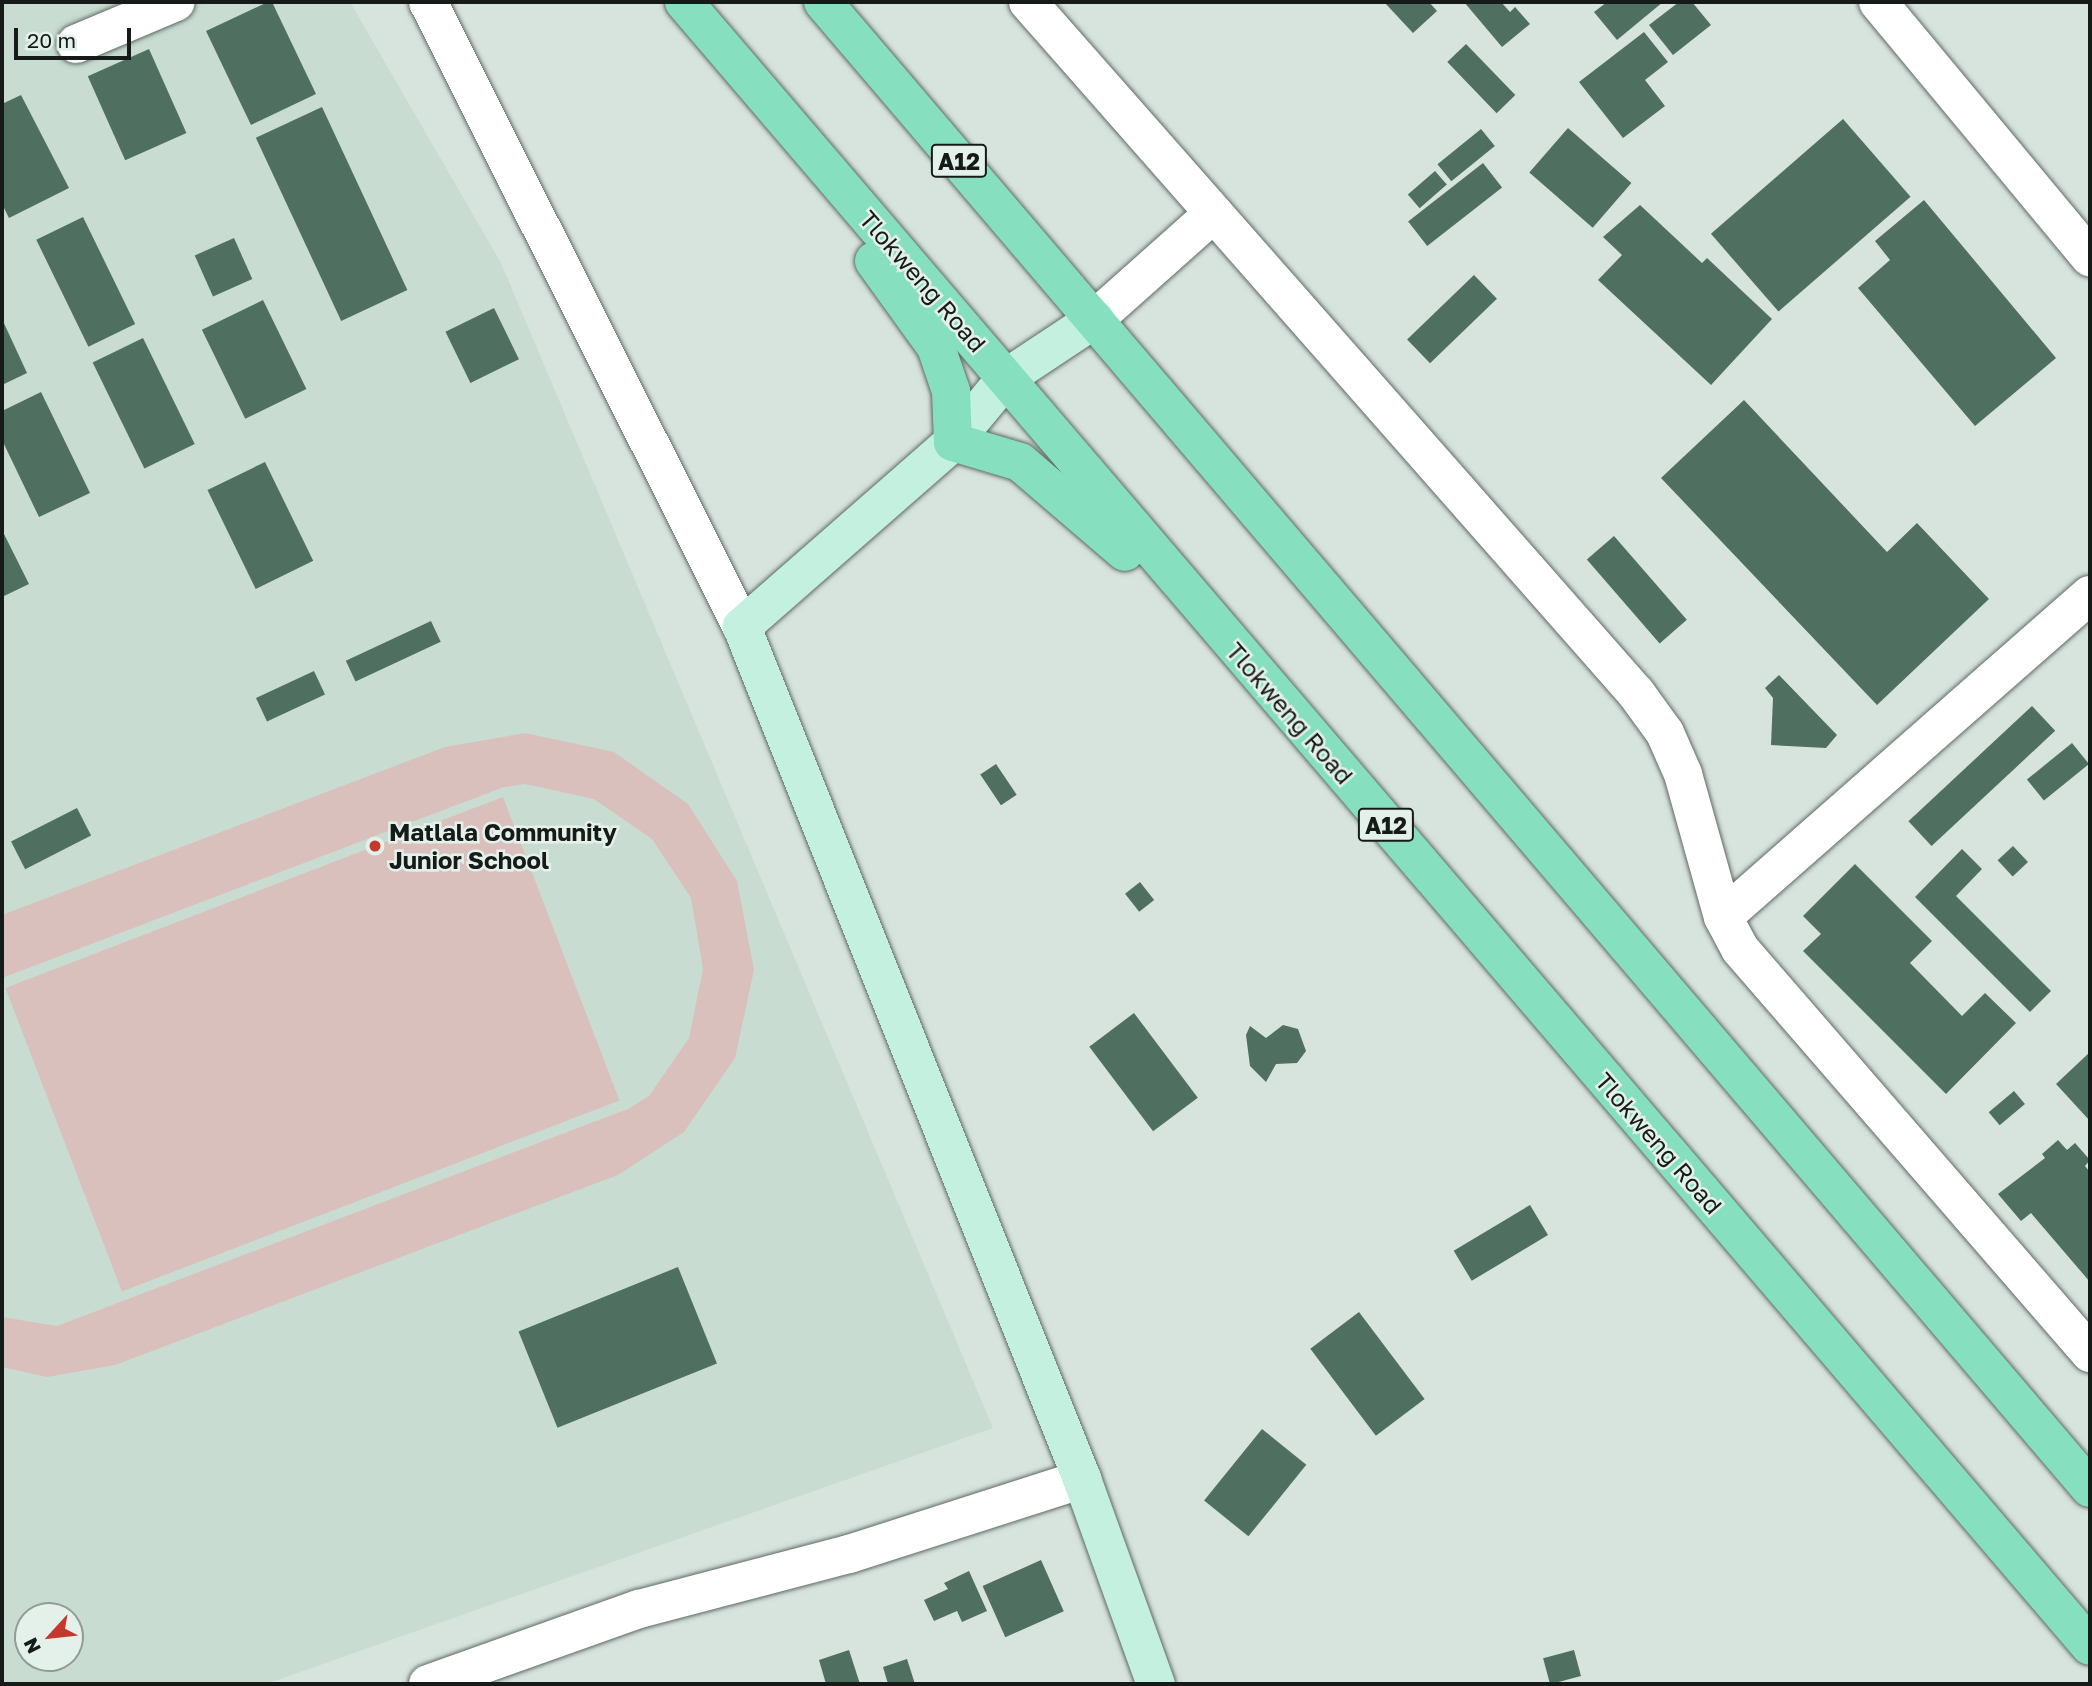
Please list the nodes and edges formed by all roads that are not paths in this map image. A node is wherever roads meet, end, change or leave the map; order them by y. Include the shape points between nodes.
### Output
1 (176, 2) edge
2 (428, 2) edge
3 (684, 2) edge
4 (823, 2) edge
5 (1028, 2) edge
6 (1878, 2) edge
7 (76, 44) dead end
8 (800, 139) junction
9 (1214, 213) junction
10 (2090, 257) edge
11 (1095, 319) junction
12 (1006, 378) junction
13 (953, 442) junction
14 (2090, 595) edge
15 (742, 627) junction
16 (1218, 629) junction
17 (1723, 918) junction
18 (2090, 1353) edge
19 (1082, 1479) junction
20 (2090, 1488) edge
21 (2090, 1646) edge
22 (428, 1684) edge
23 (1156, 1684) edge

1 - 7 street
2 - 15 street
3 - 8 main road, Tlokweng Road / A12
4 - 11 main road, A12
5 - 9 street
6 - 10 street
8 - 12 main road, Tlokweng Road / A12
8 - 13 main road via 856,238 936,348 951,391
9 - 11 street
9 - 17 street via 1636,693 1665,733 1683,774
11 - 12 street
11 - 20 main road, A12
12 - 13 street
12 - 16 main road, Tlokweng Road / A12
13 - 15 street
13 - 16 main road via 997,452 1041,475
14 - 17 street
15 - 19 street
16 - 21 main road, Tlokweng Road / A12
17 - 18 street via 1763,978
19 - 22 street via 849,1554 639,1609
19 - 23 street

